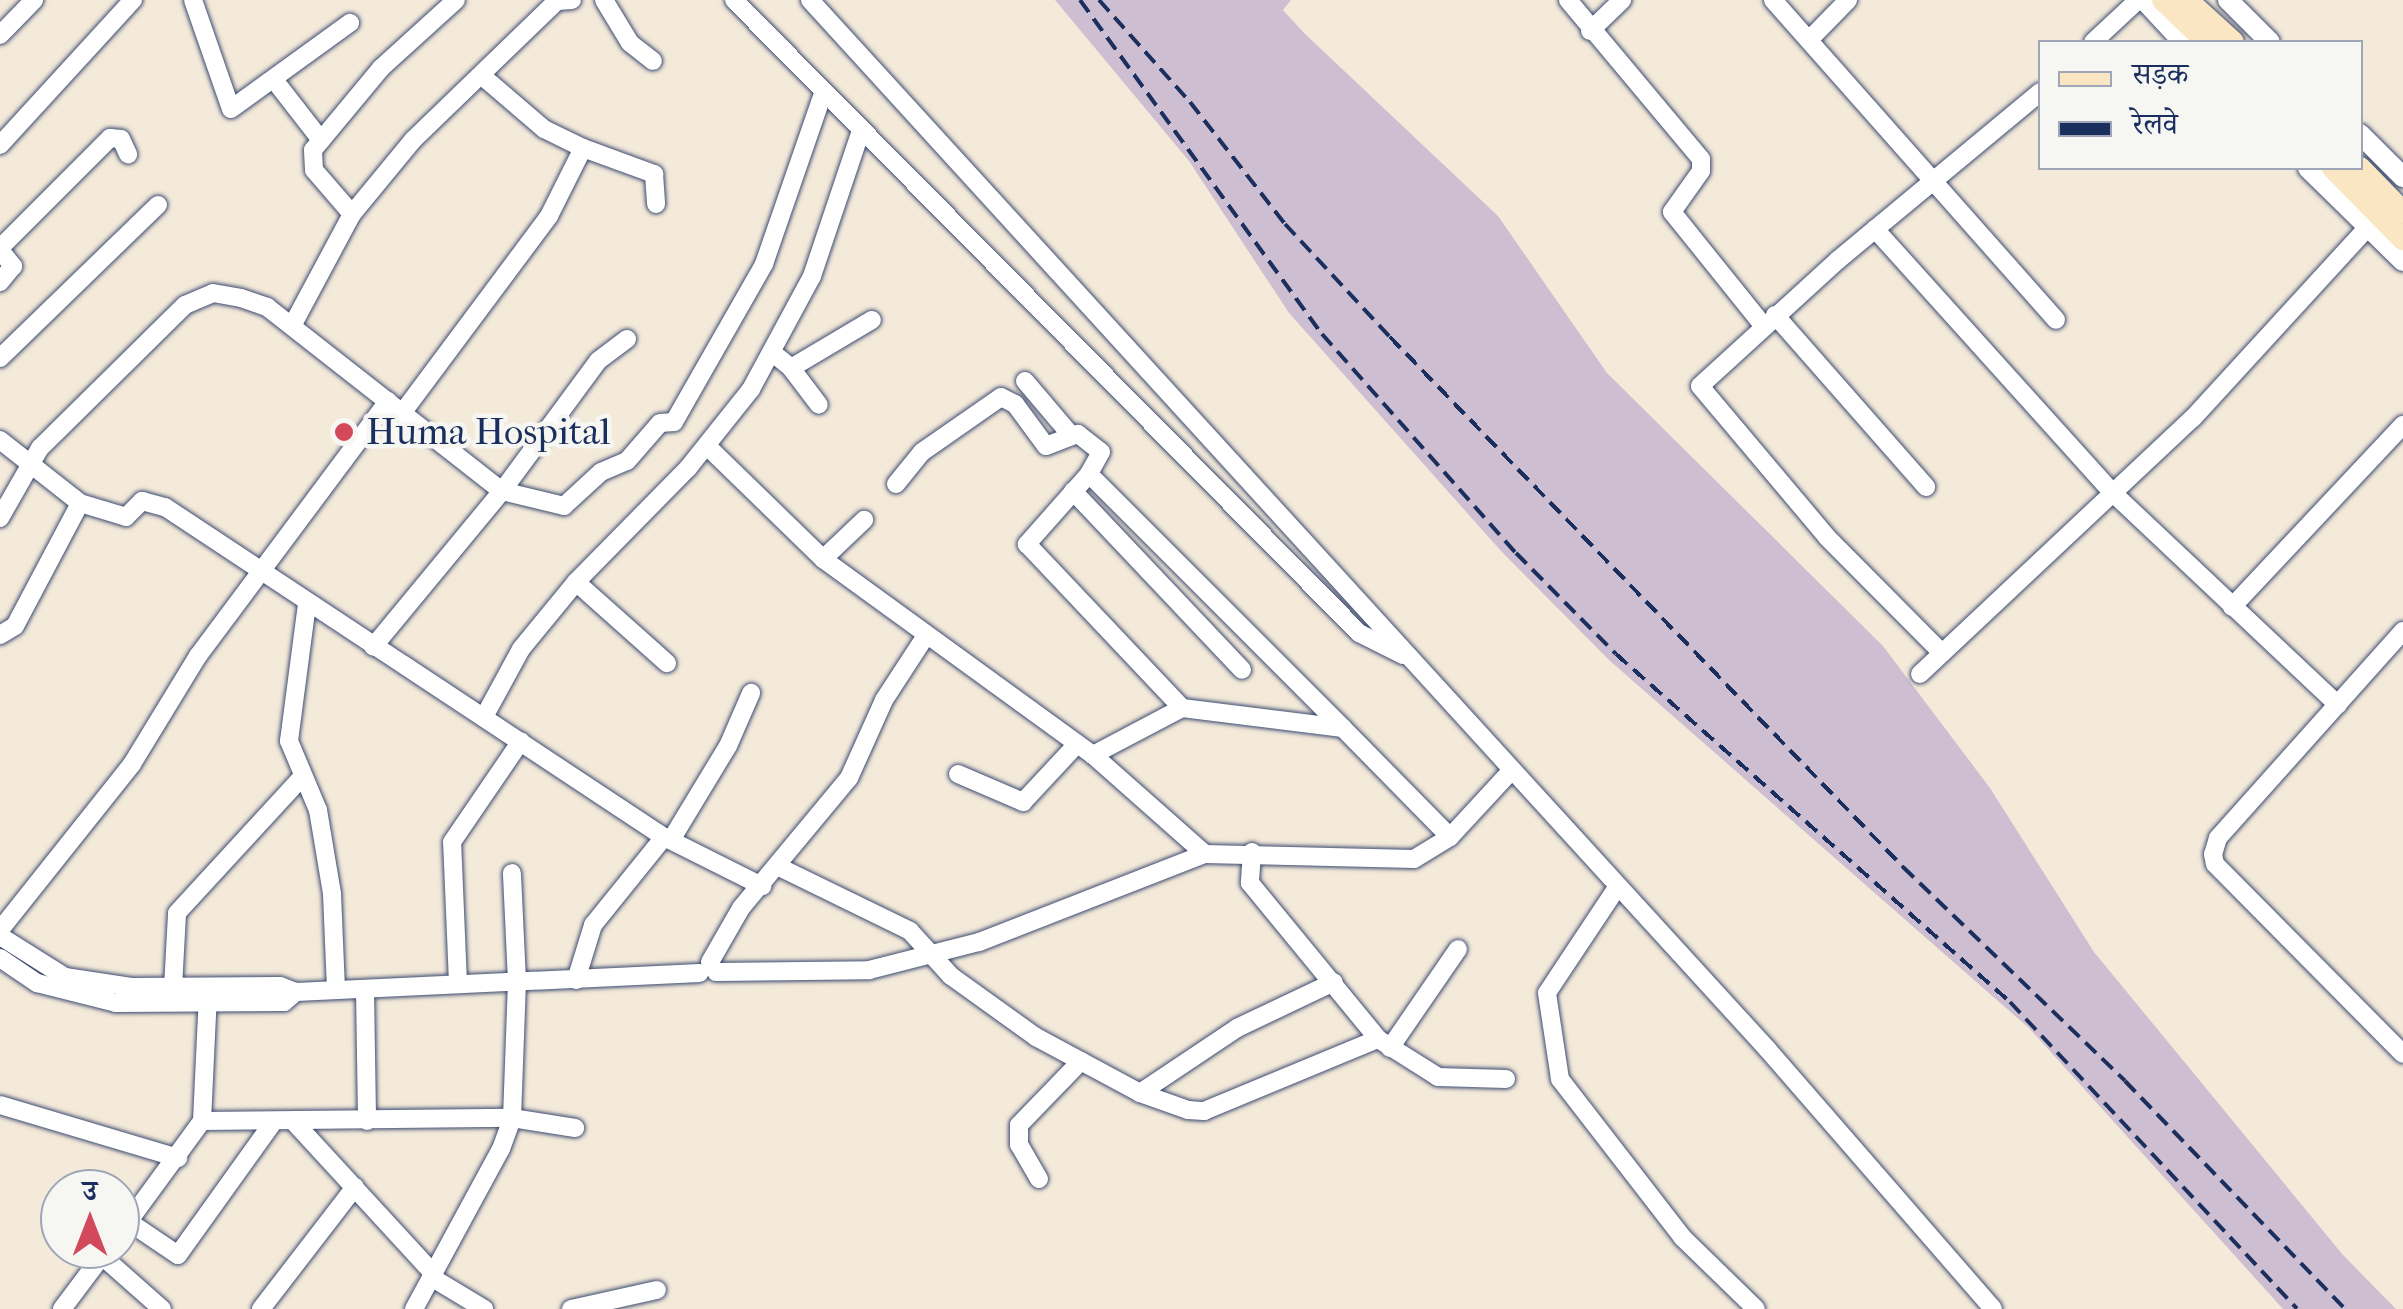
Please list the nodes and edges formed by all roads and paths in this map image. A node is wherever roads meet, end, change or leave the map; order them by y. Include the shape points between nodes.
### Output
1 (34, 0) edge
2 (132, 0) edge
3 (193, 0) edge
4 (456, 0) edge
5 (572, 0) edge
6 (604, 0) edge
7 (734, 0) edge
8 (810, 0) edge
9 (1568, 0) edge
10 (1622, 0) edge
11 (1773, 0) edge
12 (1848, 0) edge
13 (2141, 0) edge
14 (2164, 0) edge
15 (2187, 0) edge
16 (2228, 0) edge
17 (350, 24) dead end
18 (1590, 31) junction
19 (0, 35) edge
20 (1810, 40) junction
21 (2096, 40) edge
22 (2182, 40) edge
23 (2205, 40) edge
24 (2231, 40) edge
25 (2268, 40) edge
26 (654, 61) dead end
27 (481, 74) junction
28 (275, 81) junction
29 (822, 94) junction
30 (2038, 94) edge
31 (862, 130) junction
32 (2363, 137) edge
33 (322, 140) junction
34 (0, 145) edge
35 (584, 148) junction
36 (128, 154) dead end
37 (2310, 170) edge
38 (2335, 170) edge
39 (2362, 170) edge
40 (2403, 177) edge
41 (1934, 180) junction
42 (656, 204) dead end
43 (158, 205) dead end
44 (2403, 212) edge
45 (352, 214) junction
46 (2368, 226) junction
47 (1875, 229) junction
48 (2403, 239) edge
49 (0, 249) edge
50 (2403, 262) edge
51 (0, 282) edge
52 (872, 320) dead end
53 (1769, 320) junction
54 (2056, 320) dead end
55 (292, 326) junction
56 (627, 338) dead end
57 (774, 354) junction
58 (0, 358) edge
59 (791, 368) junction
60 (1025, 381) dead end
61 (819, 405) dead end
62 (395, 407) junction
63 (2403, 425) edge
64 (1070, 434) junction
65 (0, 440) edge
66 (707, 446) junction
67 (28, 467) junction
68 (1088, 474) junction
69 (896, 484) dead end
70 (1926, 487) dead end
71 (502, 491) junction
72 (1073, 491) junction
73 (2113, 493) junction
74 (80, 503) junction
75 (2, 510) edge
76 (864, 520) dead end
77 (822, 559) junction
78 (263, 572) junction
79 (576, 582) junction
80 (308, 604) junction
81 (2232, 608) junction
82 (2403, 631) edge
83 (0, 635) edge
84 (925, 637) junction
85 (372, 647) junction
86 (1942, 654) junction
87 (1408, 657) junction
88 (667, 663) dead end
89 (1242, 670) dead end
90 (1920, 674) dead end
91 (750, 694) dead end
92 (2338, 705) junction
93 (1182, 708) junction
94 (484, 717) junction
95 (1343, 728) junction
96 (521, 741) junction
97 (1085, 750) junction
98 (1512, 770) junction
99 (958, 774) dead end
100 (302, 776) junction
101 (1450, 836) junction
102 (668, 838) junction
103 (1252, 852) junction
104 (1205, 854) junction
105 (777, 866) junction
106 (512, 872) dead end
107 (762, 886) junction
108 (1618, 886) junction
109 (0, 933) edge
110 (1458, 948) dead end
111 (931, 954) junction
112 (0, 958) edge
113 (709, 969) junction
114 (576, 980) junction
115 (517, 981) junction
116 (1334, 982) junction
117 (458, 983) junction
118 (173, 988) junction
119 (336, 990) junction
120 (365, 990) junction
121 (96, 992) junction
122 (208, 996) junction
123 (1384, 1044) junction
124 (2403, 1054) edge
125 (1080, 1061) junction
126 (1506, 1078) dead end
127 (1140, 1093) junction
128 (0, 1106) edge
129 (512, 1118) junction
130 (202, 1121) junction
131 (367, 1121) junction
132 (295, 1124) junction
133 (271, 1125) junction
134 (575, 1128) dead end
135 (178, 1158) junction
136 (1038, 1180) dead end
137 (355, 1187) junction
138 (140, 1207) edge
139 (140, 1235) edge
140 (92, 1269) edge
141 (122, 1269) edge
142 (432, 1275) junction
143 (657, 1290) dead end
144 (62, 1309) edge
145 (162, 1309) edge
146 (261, 1309) edge
147 (414, 1309) edge
148 (484, 1309) edge
149 (571, 1309) edge
150 (1756, 1309) edge
151 (1993, 1309) edge

1 - 19 street
2 - 34 street
3 - 28 street via 226,106 237,110
4 - 33 street via 380,68
5 - 27 street via 557,1
6 - 26 street via 630,42
7 - 29 street
8 - 87 street
9 - 18 street
10 - 18 street
11 - 20 street
12 - 20 street
13 - 21 street
13 - 22 street
14 - 23 main road
15 - 24 main road
16 - 25 street
17 - 28 street
18 - 53 street via 1701,159 1701,171 1672,212
20 - 41 street
27 - 35 street via 544,128
27 - 45 street via 413,140
28 - 33 street
29 - 31 street
29 - 71 street via 764,264 674,422 660,423 627,461 601,472 564,506
30 - 41 street
31 - 57 street via 812,276
31 - 87 street via 1359,634
32 - 40 street
33 - 45 street via 313,150 314,170
35 - 42 street via 654,174
35 - 62 street via 549,216
36 - 49 street via 121,139 110,138
37 - 46 street
38 - 48 main road
39 - 44 main road
41 - 47 street
41 - 54 street
43 - 58 street
45 - 55 street
46 - 50 street
46 - 73 street via 2193,418
47 - 53 street
47 - 73 street
49 - 51 street via 13,266
52 - 59 street
53 - 70 street
53 - 86 street via 1702,382 1703,398
55 - 62 street
55 - 67 street via 241,298 214,293 185,304 92,393
56 - 71 street via 598,361
57 - 59 street
57 - 66 street
59 - 61 street
60 - 64 street
62 - 71 street
62 - 78 street
63 - 81 street
64 - 68 street via 1101,452
64 - 69 street via 1046,446 1015,404 1001,398 922,452
65 - 67 street
66 - 77 street
66 - 79 street
67 - 74 street
67 - 75 street
68 - 72 street
68 - 95 street
71 - 85 street
72 - 89 street
72 - 93 street via 1028,538 1030,551
73 - 81 street
73 - 86 street
74 - 78 street via 126,517 138,502 153,502
74 - 83 street via 15,626
76 - 77 street
77 - 84 street
78 - 80 street
78 - 109 street via 168,698 132,764
79 - 88 street
79 - 94 street via 522,649
80 - 85 street
80 - 100 street via 289,733
81 - 92 street
82 - 92 street
84 - 97 street
84 - 105 street via 884,700 850,778
85 - 94 street
86 - 90 street
87 - 98 street
91 - 102 street via 728,746
92 - 124 street via 2218,838 2213,854
93 - 95 street
93 - 97 street
94 - 96 street
95 - 101 street
96 - 102 street
96 - 117 street via 452,842
97 - 99 street via 1023,802
97 - 104 street
98 - 101 street
98 - 108 street
100 - 118 street via 177,914
100 - 119 street via 318,810 332,894
101 - 103 street via 1414,859
102 - 107 street
102 - 114 street via 594,925
103 - 104 street
103 - 116 street via 1250,884
104 - 111 street
105 - 107 street
105 - 111 street via 910,931
106 - 115 street
107 - 113 street via 726,929
108 - 150 street via 1547,993 1560,1079 1682,1238
108 - 151 street
109 - 121 street via 38,964
110 - 123 street
111 - 113 street via 869,970
111 - 125 street via 993,1009
112 - 121 street via 37,983
113 - 114 street
114 - 115 street
115 - 117 street
115 - 129 street
116 - 123 street
116 - 127 street via 1236,1028
117 - 120 street
118 - 121 street
118 - 122 street
119 - 120 street
119 - 122 street
120 - 131 street
121 - 122 street
122 - 130 street
123 - 126 street via 1438,1077
123 - 127 street via 1204,1111
125 - 127 street
125 - 136 street via 1018,1125 1019,1145
128 - 135 street
129 - 131 street
129 - 134 street
129 - 142 street
130 - 133 street
130 - 135 street
131 - 132 street
132 - 133 street
132 - 137 street
133 - 139 street via 178,1255
135 - 138 street
137 - 142 street
137 - 146 street
140 - 144 street
141 - 145 street
142 - 147 street
142 - 148 street
143 - 149 street

